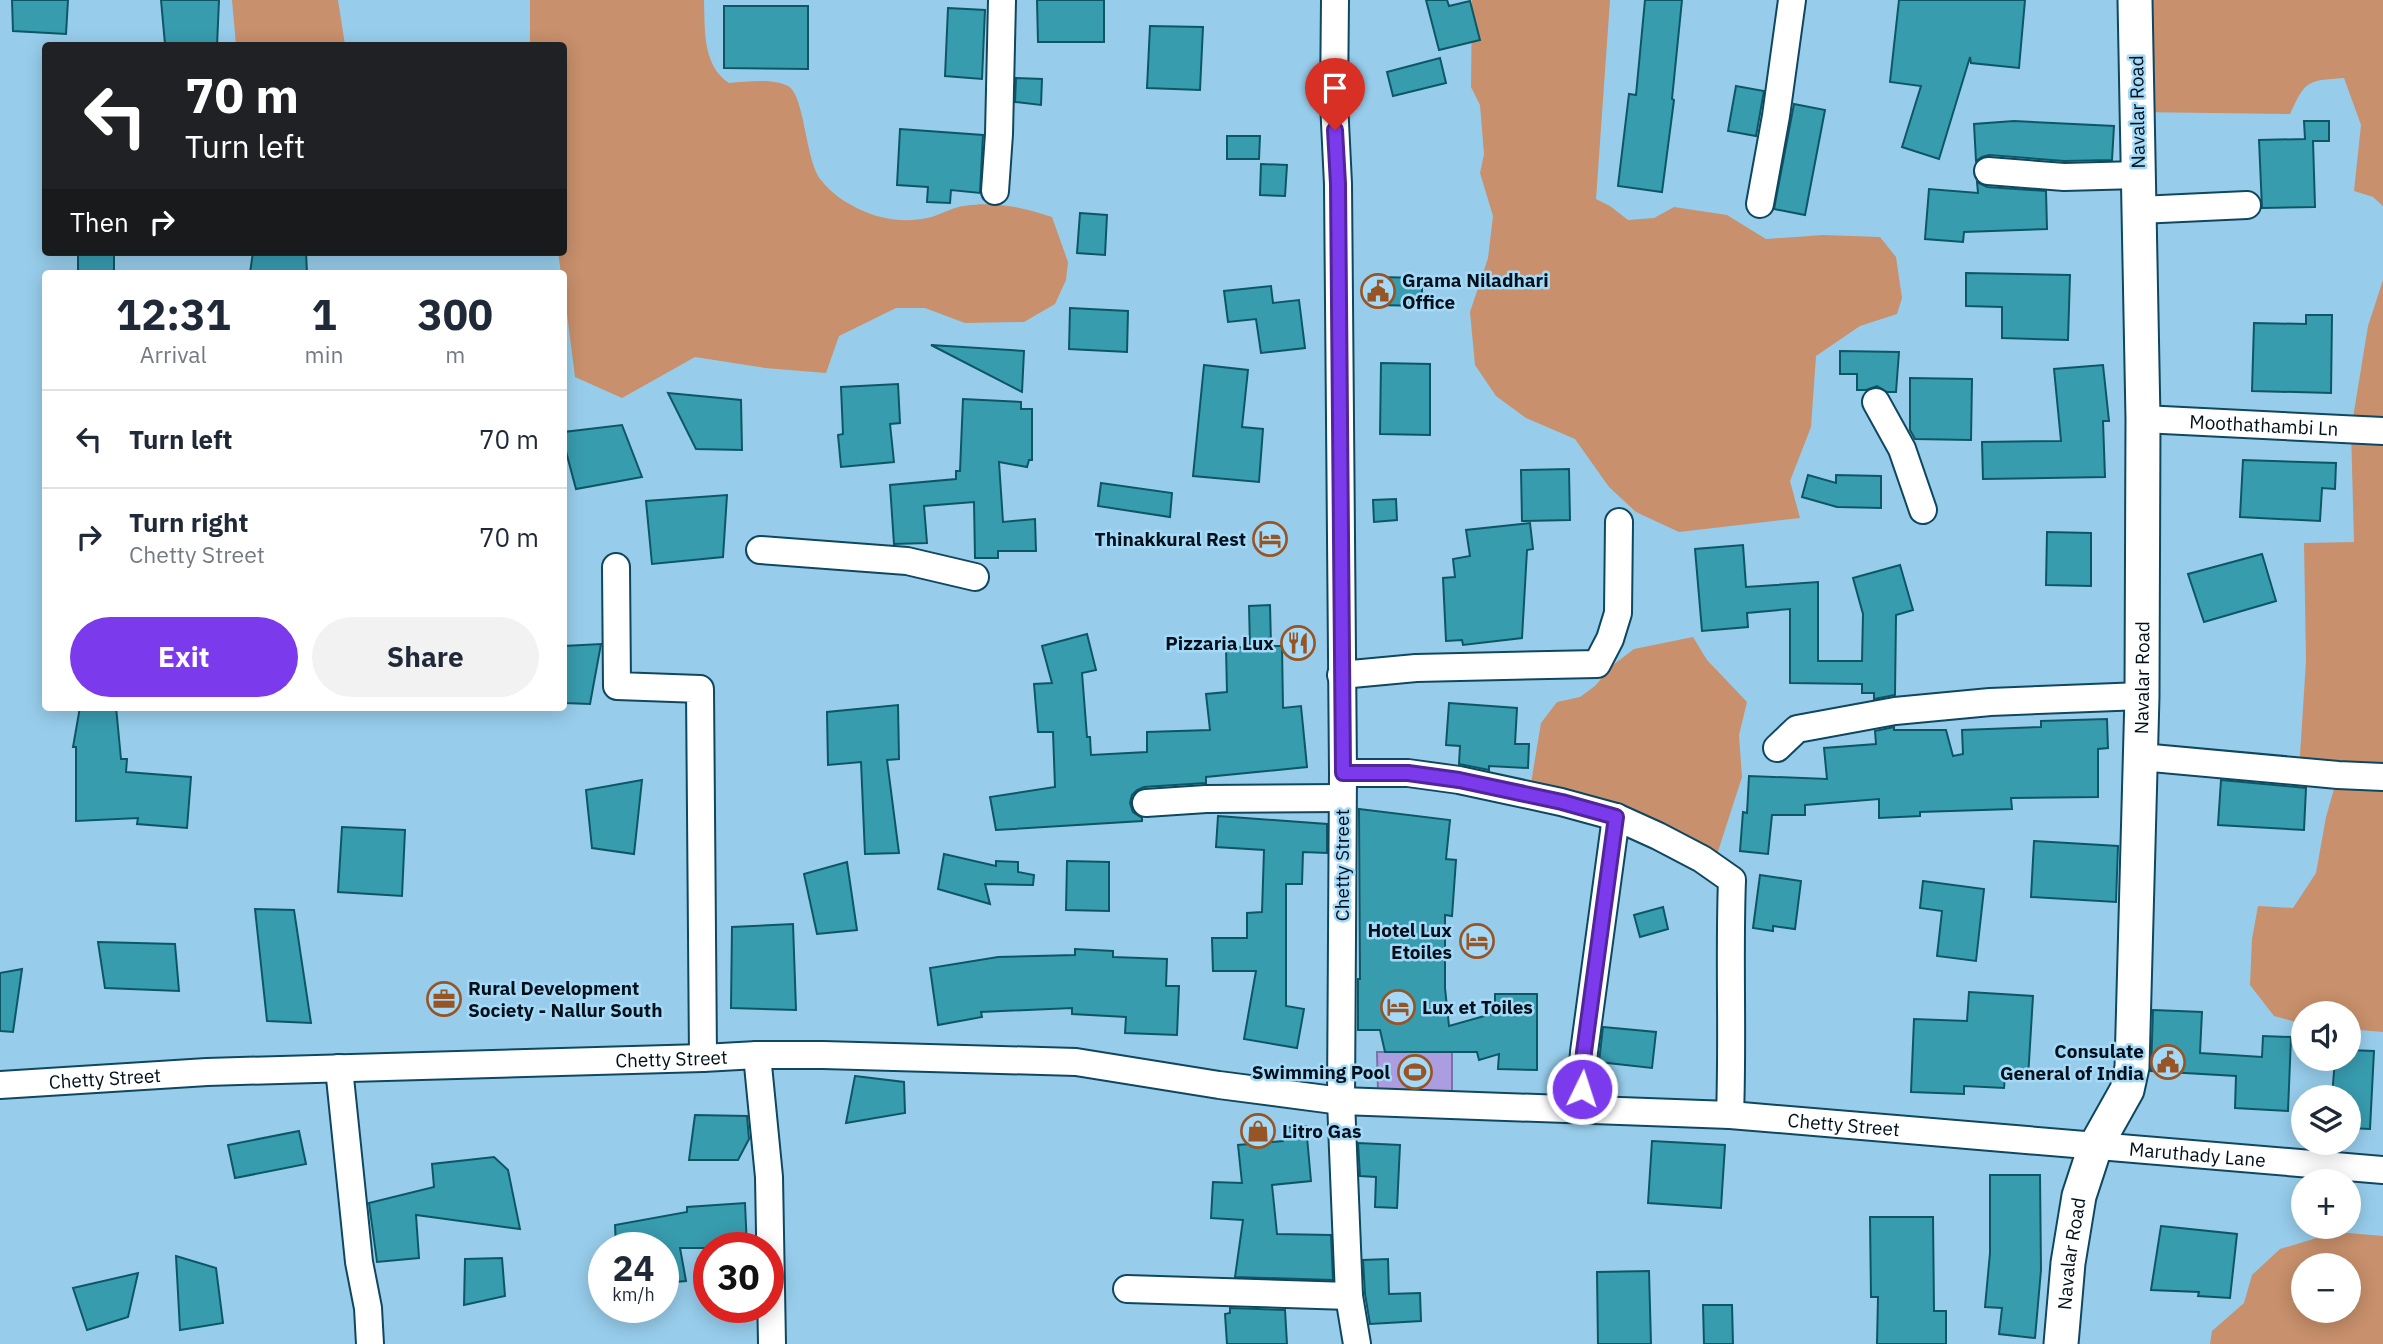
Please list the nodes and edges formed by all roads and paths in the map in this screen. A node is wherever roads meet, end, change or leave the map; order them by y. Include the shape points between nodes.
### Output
1 (1002, 0) edge
2 (1335, 0) edge
3 (1792, 0) edge
4 (2134, 0) edge
5 (1988, 171) dead end
6 (2138, 175) junction
7 (995, 191) dead end
8 (1760, 204) dead end
9 (2247, 205) dead end
10 (2139, 210) junction
11 (1876, 402) dead end
12 (2143, 419) junction
13 (2383, 431) edge
14 (1923, 510) dead end
15 (1619, 522) dead end
16 (760, 550) dead end
17 (616, 567) dead end
18 (975, 577) dead end
19 (1341, 675) junction
20 (2142, 696) junction
21 (1777, 748) dead end
22 (2141, 757) junction
23 (2383, 777) edge
24 (1343, 786) junction
25 (1146, 803) dead end
26 (1616, 817) junction
27 (757, 1055) junction
28 (703, 1058) junction
29 (339, 1068) junction
30 (0, 1085) edge
31 (1341, 1101) junction
32 (1580, 1108) junction
33 (1730, 1115) junction
34 (2095, 1147) junction
35 (2383, 1170) edge
36 (1127, 1289) dead end
37 (1349, 1296) junction
38 (370, 1344) edge
39 (772, 1344) edge
40 (1357, 1344) edge
41 (2061, 1344) edge

1 - 7 street
2 - 19 street, Chetty Street
3 - 8 street
4 - 6 street, Navalar Road
5 - 6 street via 2064,177
6 - 10 street, Navalar Road
9 - 10 street
10 - 12 street, Navalar Road
11 - 14 street via 1902,449
12 - 13 street, Moothathambi Ln
12 - 20 street, Navalar Road
15 - 19 street via 1618,613 1597,664 1416,668
16 - 18 street via 907,561
17 - 28 street via 617,687 700,688
19 - 24 street, Chetty Street
20 - 21 street via 1895,711 1797,729
20 - 22 street, Navalar Road
22 - 23 street
22 - 34 street, Navalar Road via 2132,1066 2127,1090
24 - 25 street
24 - 26 street via 1408,773 1459,780
24 - 31 street, Chetty Street
26 - 32 street
26 - 33 street via 1702,859 1732,880
27 - 28 street, Chetty Street
27 - 31 street, Chetty Street via 1076,1062
27 - 39 street via 769,1177
28 - 29 street, Chetty Street
29 - 30 street, Chetty Street
29 - 38 street
31 - 32 street, Chetty Street
31 - 37 street
32 - 33 street, Chetty Street
33 - 34 street, Chetty Street
34 - 35 street, Maruthady Lane
34 - 41 street, Navalar Road via 2077,1209
36 - 37 street
37 - 40 street

